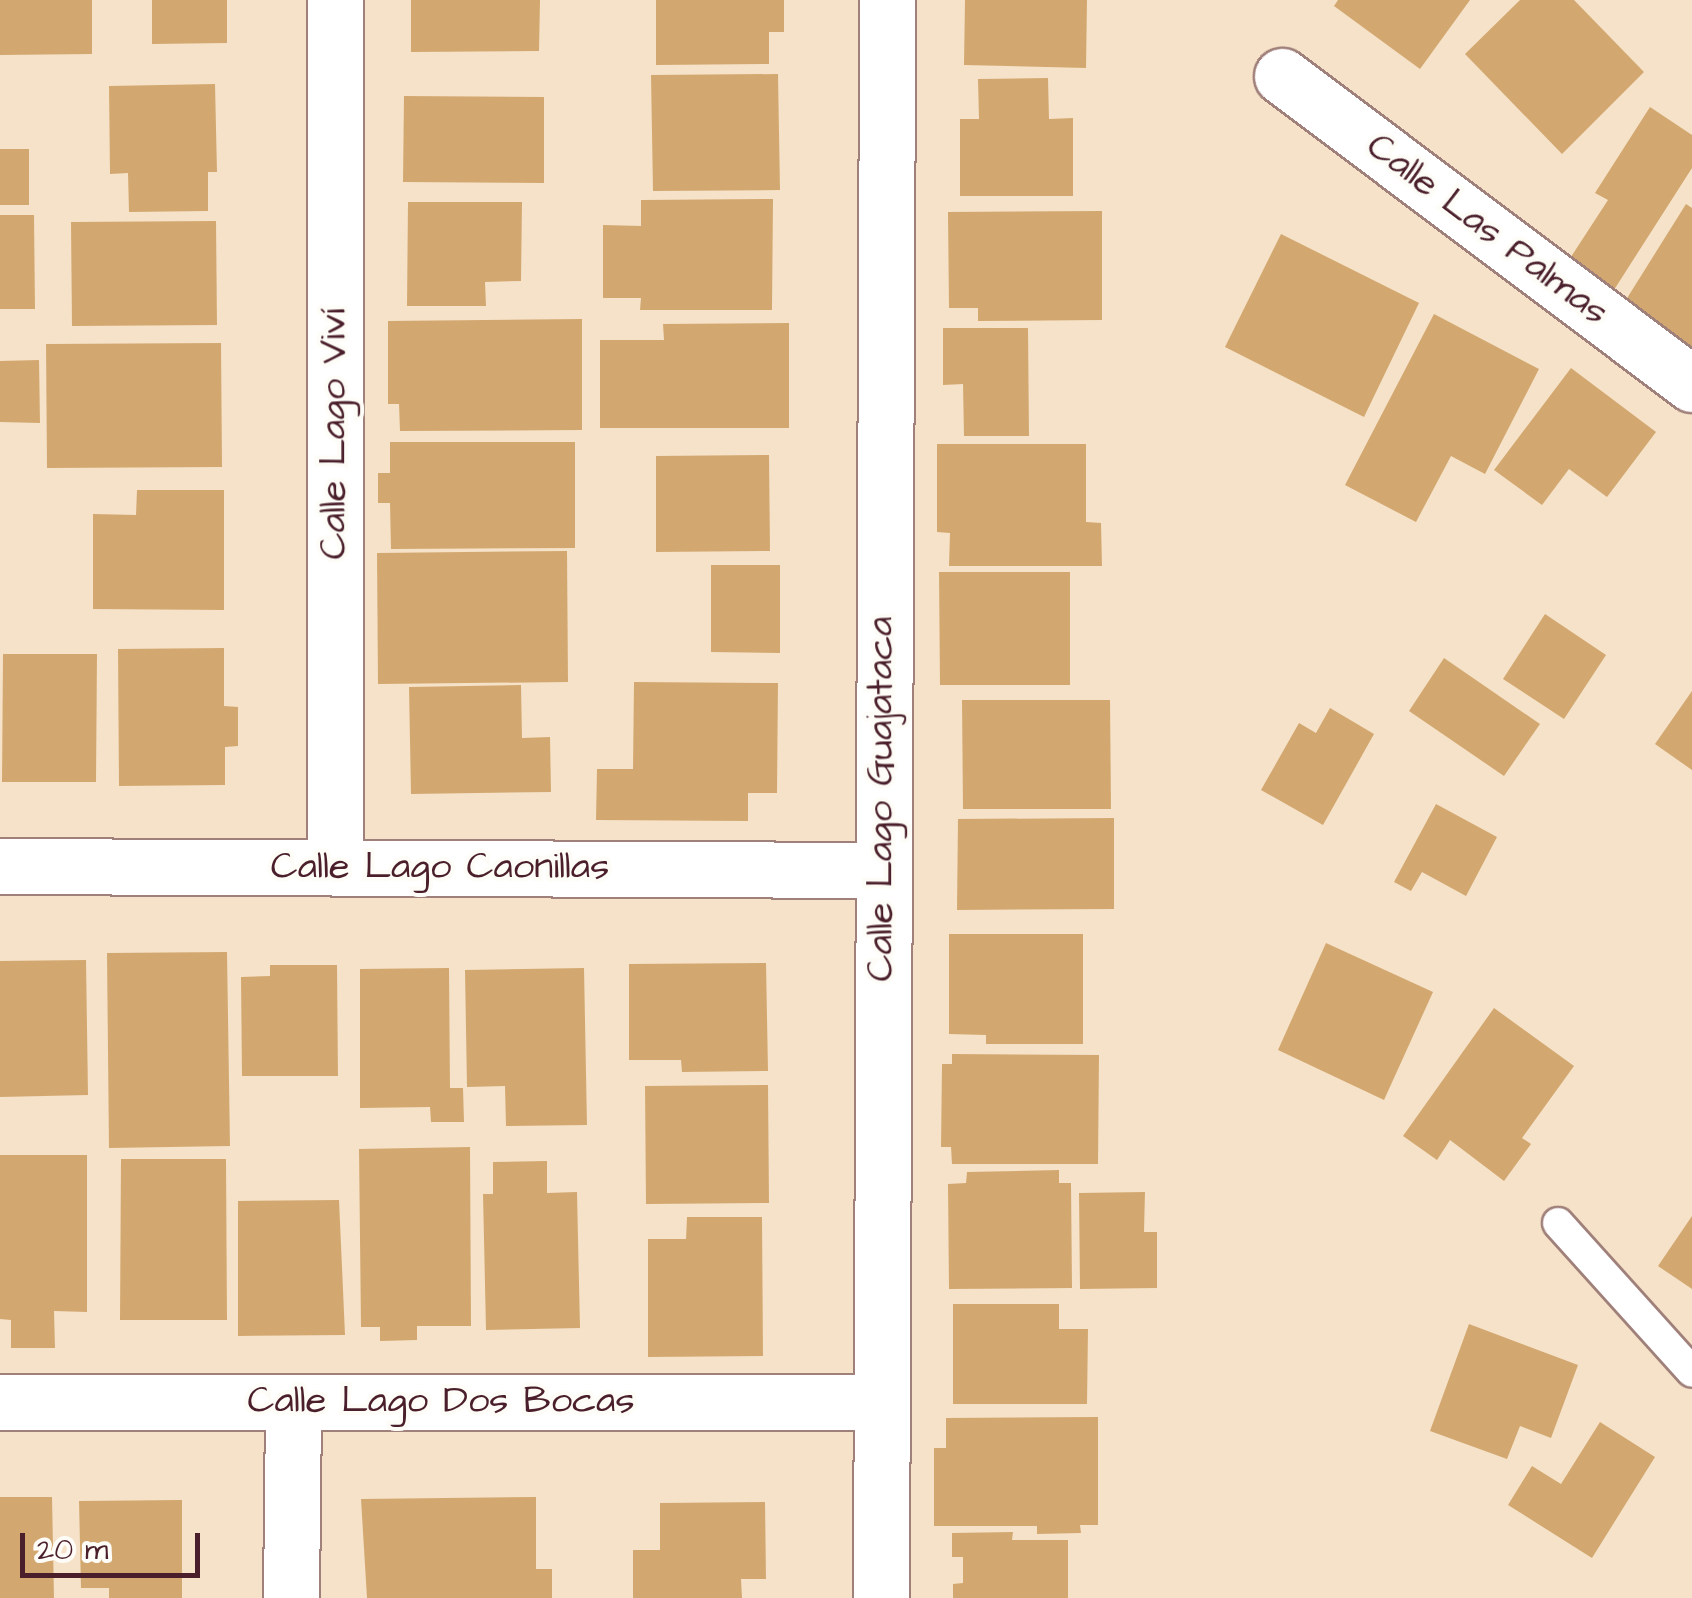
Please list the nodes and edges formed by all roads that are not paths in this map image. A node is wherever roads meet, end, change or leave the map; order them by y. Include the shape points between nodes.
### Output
1 (335, 0) edge
2 (886, 0) edge
3 (1282, 76) dead end
4 (1692, 384) edge
5 (0, 866) edge
6 (335, 867) junction
7 (880, 870) junction
8 (1558, 1223) dead end
9 (1692, 1372) edge
10 (0, 1402) edge
11 (882, 1402) junction
12 (293, 1403) junction
13 (291, 1598) edge
14 (881, 1598) edge

1 - 6 street, Calle Lago Viví
2 - 7 street, Calle Lago Guajataca
3 - 4 street, Calle Las Palmas
5 - 6 street, Calle Lago Caonillas
6 - 7 street, Calle Lago Caonillas
7 - 11 street, Calle Lago Guajataca
8 - 9 lane
10 - 12 street, Calle Lago Dos Bocas
11 - 12 street, Calle Lago Dos Bocas
11 - 14 street, Calle Lago Guajataca
12 - 13 street

